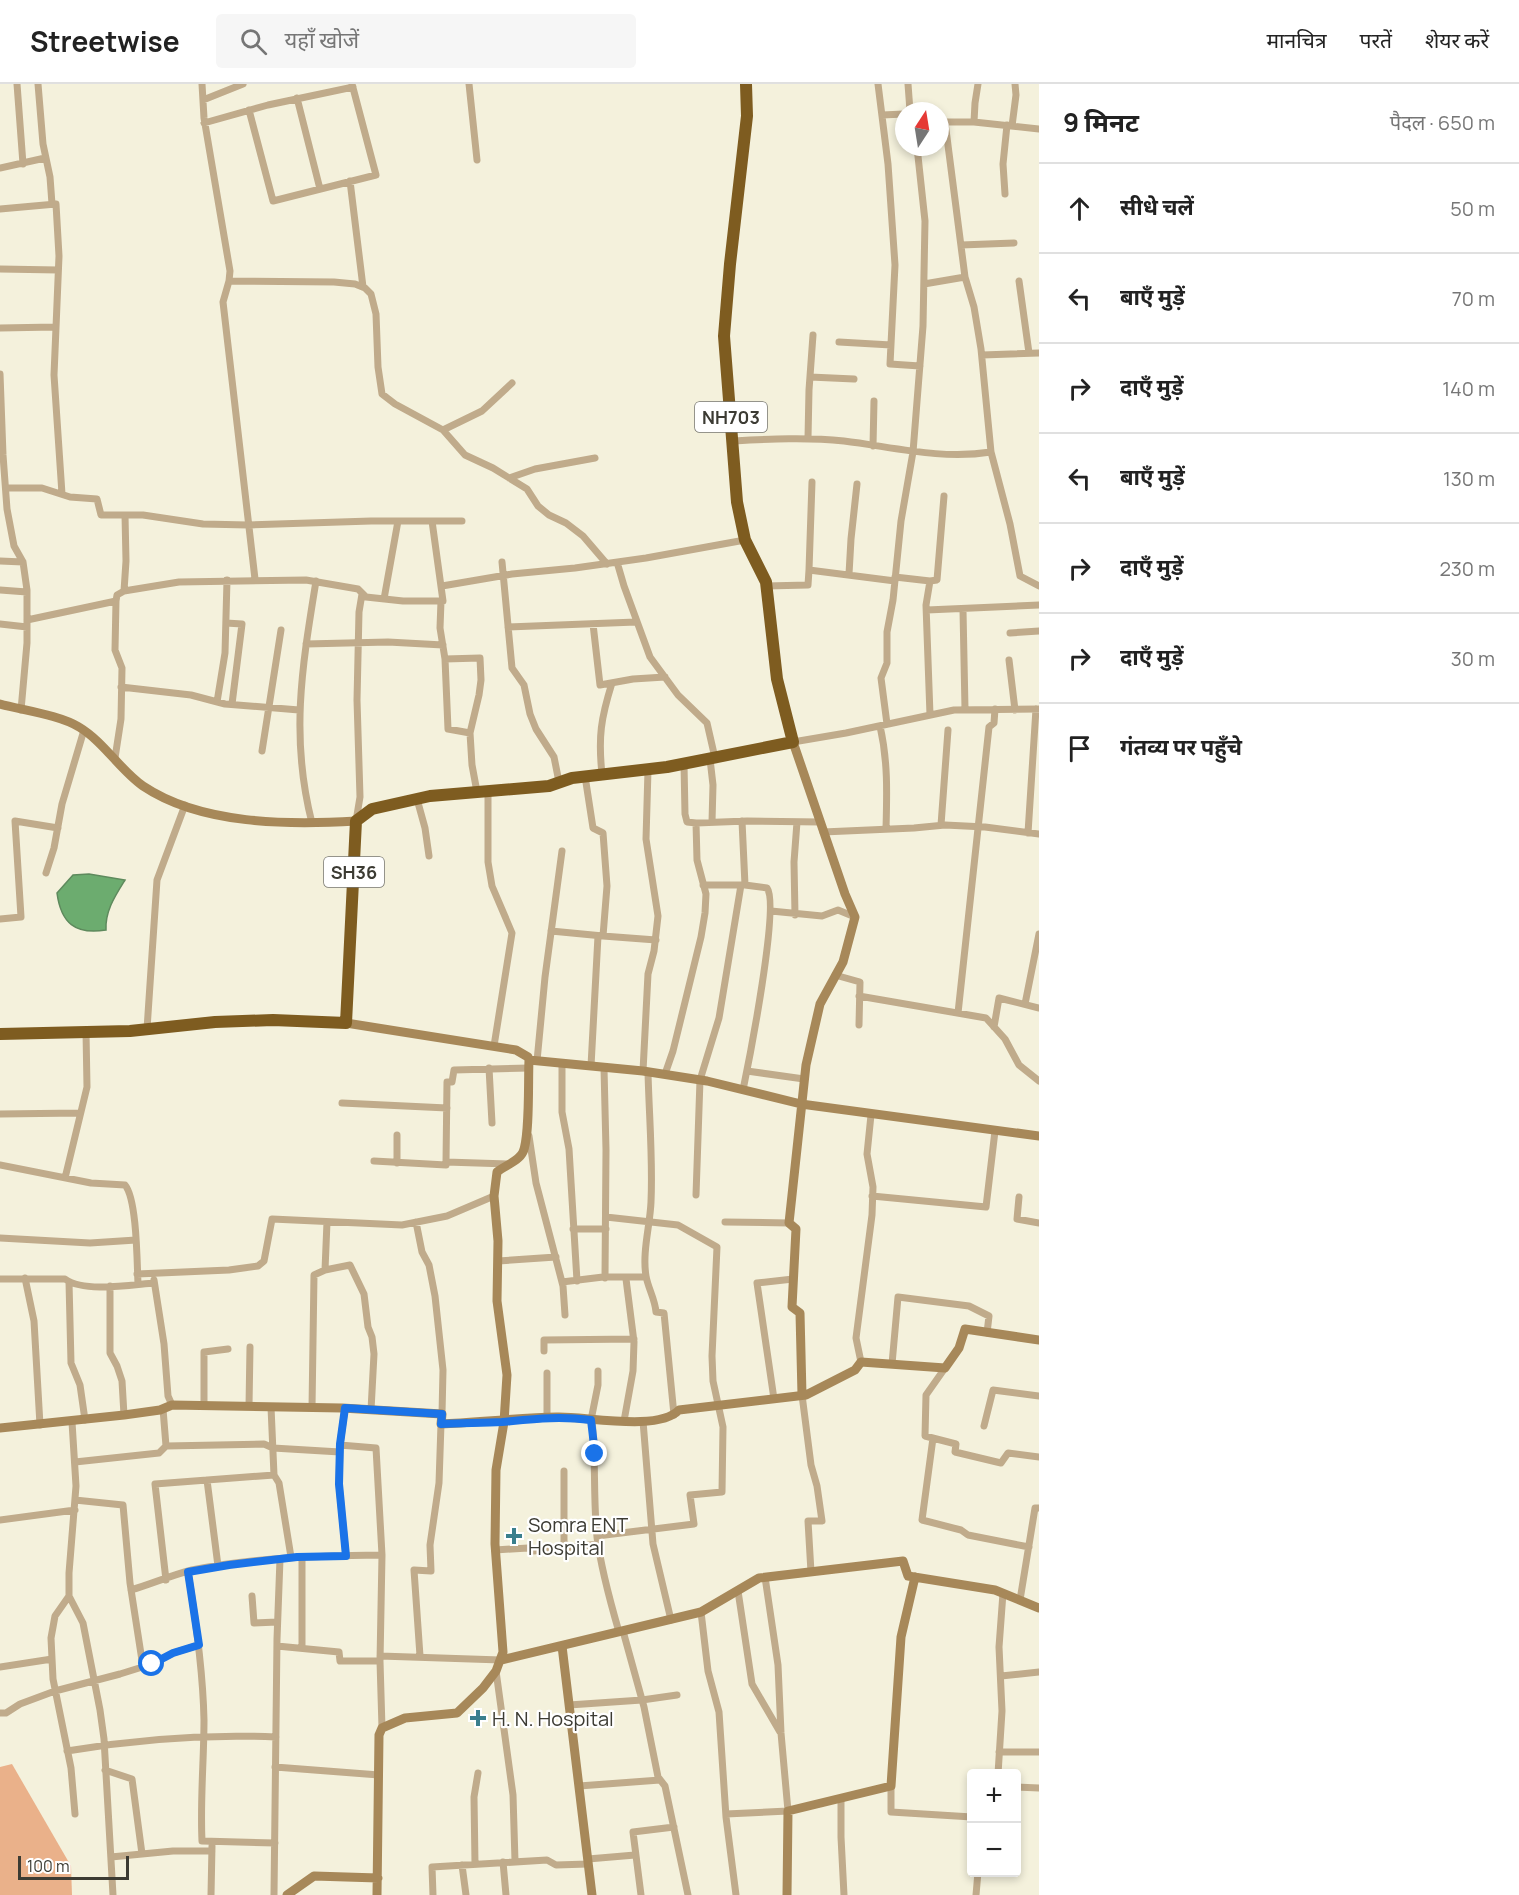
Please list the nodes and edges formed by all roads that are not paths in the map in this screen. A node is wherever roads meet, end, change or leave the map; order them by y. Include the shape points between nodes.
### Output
1 (17, 84) edge
2 (38, 84) edge
3 (202, 84) edge
4 (243, 84) edge
5 (469, 84) edge
6 (746, 84) edge
7 (878, 84) edge
8 (908, 84) edge
9 (978, 84) edge
10 (1015, 84) edge
11 (353, 85) edge
12 (297, 98) junction
13 (203, 100) junction
14 (909, 102) edge
15 (249, 110) junction
16 (895, 114) edge
17 (882, 115) junction
18 (949, 122) edge
19 (974, 122) junction
20 (204, 123) junction
21 (1010, 125) junction
22 (1039, 129) edge
23 (918, 156) edge
24 (947, 156) edge
25 (45, 158) junction
26 (477, 160) dead end
27 (22, 164) junction
28 (0, 168) edge
29 (350, 182) junction
30 (320, 189) junction
31 (1005, 194) dead end
32 (52, 204) junction
33 (0, 209) edge
34 (1014, 243) dead end
35 (961, 245) junction
36 (0, 269) edge
37 (58, 270) junction
38 (965, 277) junction
39 (229, 281) junction
40 (1019, 281) dead end
41 (924, 284) junction
42 (363, 287) junction
43 (55, 327) junction
44 (0, 328) edge
45 (813, 334) dead end
46 (839, 342) dead end
47 (891, 345) junction
48 (1029, 353) junction
49 (1039, 353) edge
50 (982, 355) junction
51 (920, 366) junction
52 (0, 374) edge
53 (810, 377) junction
54 (854, 379) dead end
55 (512, 383) dead end
56 (874, 401) dead end
57 (443, 430) junction
58 (808, 438) junction
59 (732, 441) junction
60 (873, 446) junction
61 (914, 452) junction
62 (991, 452) junction
63 (595, 458) dead end
64 (2, 469) edge
65 (509, 478) junction
66 (812, 482) dead end
67 (858, 484) dead end
68 (6, 488) junction
69 (62, 494) junction
70 (944, 496) dead end
71 (4, 514) edge
72 (125, 515) junction
73 (398, 521) junction
74 (432, 521) junction
75 (462, 521) dead end
76 (248, 525) junction
77 (745, 540) junction
78 (0, 561) edge
79 (23, 562) junction
80 (502, 562) dead end
81 (617, 562) junction
82 (607, 564) junction
83 (809, 570) junction
84 (849, 574) junction
85 (504, 575) junction
86 (255, 579) junction
87 (895, 579) junction
88 (226, 580) junction
89 (316, 581) junction
90 (930, 581) junction
91 (442, 586) junction
92 (766, 586) junction
93 (1039, 586) edge
94 (0, 590) edge
95 (124, 591) junction
96 (27, 592) junction
97 (362, 594) junction
98 (384, 599) junction
99 (116, 601) junction
100 (441, 601) junction
101 (1039, 605) edge
102 (927, 610) junction
103 (963, 610) junction
104 (636, 622) junction
105 (27, 623) junction
106 (226, 623) junction
107 (0, 624) edge
108 (593, 624) junction
109 (508, 627) junction
110 (281, 630) dead end
111 (1039, 631) edge
112 (1010, 633) dead end
113 (359, 643) junction
114 (306, 644) junction
115 (443, 645) junction
116 (445, 658) junction
117 (1009, 660) dead end
118 (665, 677) junction
119 (612, 683) junction
120 (122, 687) junction
121 (217, 702) junction
122 (0, 704) edge
123 (232, 705) junction
124 (269, 707) junction
125 (965, 709) junction
126 (1038, 709) edge
127 (21, 710) junction
128 (299, 710) junction
129 (995, 710) junction
130 (1015, 710) junction
131 (930, 715) junction
132 (884, 725) junction
133 (84, 730) junction
134 (948, 730) dead end
135 (470, 733) junction
136 (793, 742) junction
137 (262, 750) dead end
138 (115, 758) junction
139 (713, 759) junction
140 (684, 764) junction
141 (648, 770) junction
142 (602, 774) junction
143 (585, 776) junction
144 (559, 782) junction
145 (482, 792) junction
146 (417, 799) junction
147 (185, 805) junction
148 (356, 821) junction
149 (742, 821) junction
150 (712, 822) junction
151 (797, 822) junction
152 (312, 823) junction
153 (696, 823) junction
154 (941, 825) junction
155 (978, 826) junction
156 (821, 827) junction
157 (58, 828) junction
158 (886, 829) junction
159 (1028, 833) junction
160 (1039, 834) edge
161 (562, 851) dead end
162 (429, 856) dead end
163 (46, 873) dead end
164 (703, 885) junction
165 (743, 885) junction
166 (771, 911) junction
167 (795, 915) junction
168 (855, 917) junction
169 (0, 919) edge
170 (551, 931) junction
171 (1039, 934) edge
172 (601, 936) junction
173 (656, 940) junction
174 (835, 975) junction
175 (860, 996) junction
176 (1025, 1004) junction
177 (1039, 1008) edge
178 (958, 1012) junction
179 (346, 1023) junction
180 (859, 1025) dead end
181 (994, 1027) junction
182 (147, 1029) junction
183 (86, 1032) junction
184 (0, 1034) edge
185 (494, 1046) junction
186 (532, 1063) junction
187 (562, 1064) junction
188 (591, 1066) junction
189 (489, 1068) junction
190 (604, 1068) junction
191 (747, 1071) junction
192 (646, 1072) junction
193 (665, 1074) junction
194 (804, 1079) junction
195 (700, 1080) junction
196 (1039, 1082) edge
197 (743, 1090) junction
198 (342, 1103) dead end
199 (801, 1104) junction
200 (447, 1108) junction
201 (80, 1113) junction
202 (0, 1114) edge
203 (871, 1115) junction
204 (492, 1123) dead end
205 (527, 1127) junction
206 (995, 1131) junction
207 (397, 1135) dead end
208 (1039, 1136) edge
209 (374, 1161) dead end
210 (446, 1162) junction
211 (397, 1163) junction
212 (508, 1164) junction
213 (0, 1165) edge
214 (64, 1178) junction
215 (696, 1195) dead end
216 (494, 1196) junction
217 (872, 1196) junction
218 (1019, 1197) dead end
219 (606, 1217) junction
220 (649, 1221) junction
221 (725, 1221) dead end
222 (327, 1222) junction
223 (416, 1222) junction
224 (789, 1223) junction
225 (1039, 1223) edge
226 (573, 1229) junction
227 (606, 1229) junction
228 (0, 1238) edge
229 (136, 1240) junction
230 (556, 1257) junction
231 (498, 1261) junction
232 (325, 1270) junction
233 (137, 1274) junction
234 (153, 1274) junction
235 (646, 1277) junction
236 (0, 1278) edge
237 (25, 1278) junction
238 (605, 1278) junction
239 (627, 1278) junction
240 (794, 1279) junction
241 (577, 1281) junction
242 (69, 1282) junction
243 (562, 1282) junction
244 (154, 1283) junction
245 (138, 1284) junction
246 (110, 1286) junction
247 (565, 1315) dead end
248 (987, 1333) junction
249 (634, 1339) junction
250 (1039, 1340) edge
251 (250, 1347) dead end
252 (228, 1349) dead end
253 (544, 1351) dead end
254 (861, 1362) junction
255 (892, 1364) junction
256 (945, 1368) junction
257 (598, 1371) dead end
258 (547, 1373) dead end
259 (802, 1395) junction
260 (1039, 1396) edge
261 (774, 1399) junction
262 (204, 1405) junction
263 (249, 1406) junction
264 (717, 1406) junction
265 (167, 1407) junction
266 (271, 1407) junction
267 (312, 1407) junction
268 (345, 1408) junction
269 (371, 1410) junction
270 (124, 1415) junction
271 (674, 1415) junction
272 (547, 1417) junction
273 (442, 1419) junction
274 (85, 1420) junction
275 (591, 1420) junction
276 (624, 1421) junction
277 (643, 1421) junction
278 (72, 1422) junction
279 (504, 1422) junction
280 (40, 1425) junction
281 (984, 1426) dead end
282 (0, 1428) edge
283 (933, 1438) junction
284 (166, 1446) junction
285 (272, 1448) junction
286 (340, 1448) junction
287 (1039, 1457) edge
288 (75, 1462) junction
289 (564, 1471) dead end
290 (274, 1475) junction
291 (207, 1480) junction
292 (75, 1500) junction
293 (1039, 1508) edge
294 (75, 1510) junction
295 (0, 1520) edge
296 (652, 1528) junction
297 (597, 1536) junction
298 (599, 1544) junction
299 (1029, 1547) junction
300 (564, 1548) junction
301 (495, 1550) junction
302 (382, 1555) junction
303 (346, 1556) junction
304 (291, 1557) junction
305 (302, 1557) junction
306 (280, 1559) junction
307 (218, 1566) junction
308 (188, 1572) junction
309 (811, 1572) junction
310 (765, 1577) junction
311 (915, 1577) junction
312 (166, 1580) junction
313 (131, 1590) junction
314 (738, 1590) junction
315 (1003, 1593) junction
316 (69, 1596) junction
317 (252, 1596) dead end
318 (1020, 1600) junction
319 (1039, 1608) edge
320 (701, 1612) junction
321 (671, 1620) junction
322 (277, 1622) junction
323 (621, 1632) junction
324 (199, 1645) junction
325 (277, 1646) junction
326 (562, 1646) junction
327 (302, 1648) junction
328 (420, 1656) junction
329 (52, 1659) junction
330 (380, 1659) junction
331 (501, 1660) junction
332 (0, 1667) edge
333 (144, 1667) junction
334 (496, 1671) junction
335 (1039, 1672) edge
336 (1001, 1676) junction
337 (95, 1681) junction
338 (55, 1691) junction
339 (677, 1695) dead end
340 (642, 1700) junction
341 (569, 1705) junction
342 (0, 1713) edge
343 (382, 1728) junction
344 (781, 1733) junction
345 (203, 1736) junction
346 (276, 1737) junction
347 (104, 1744) junction
348 (67, 1751) junction
349 (999, 1752) junction
350 (1039, 1752) edge
351 (275, 1767) junction
352 (998, 1769) edge
353 (105, 1770) junction
354 (478, 1773) dead end
355 (379, 1775) junction
356 (660, 1780) junction
357 (579, 1786) junction
358 (891, 1786) junction
359 (1021, 1787) edge
360 (1039, 1788) edge
361 (841, 1798) junction
362 (788, 1811) junction
363 (75, 1814) dead end
364 (726, 1814) junction
365 (967, 1817) edge
366 (674, 1827) junction
367 (212, 1841) junction
368 (275, 1843) junction
369 (212, 1851) junction
370 (142, 1854) junction
371 (635, 1855) junction
372 (111, 1857) junction
373 (515, 1861) junction
374 (588, 1861) junction
375 (503, 1862) junction
376 (475, 1864) junction
377 (462, 1865) junction
378 (978, 1877) edge
379 (378, 1878) junction
380 (113, 1895) edge
381 (211, 1895) edge
382 (274, 1895) edge
383 (287, 1895) edge
384 (377, 1895) edge
385 (433, 1895) edge
386 (466, 1895) edge
387 (506, 1895) edge
388 (592, 1895) edge
389 (641, 1895) edge
390 (688, 1895) edge
391 (736, 1895) edge
392 (788, 1895) edge
393 (844, 1895) edge
394 (976, 1895) edge

1 - 27 street
2 - 25 street
3 - 13 street
4 - 13 street
5 - 26 street
6 - 59 highway, NH703 via 747,116 724,336
7 - 17 street
8 - 14 street
9 - 19 street
10 - 21 street
11 - 12 street
11 - 29 street via 376,175
12 - 15 street
12 - 30 street
13 - 20 street
15 - 20 street
15 - 30 street via 273,201
16 - 17 street
17 - 47 street via 895,265
18 - 19 street
19 - 21 street
20 - 39 street
21 - 22 street
21 - 31 street via 1003,164
23 - 41 street via 925,221
24 - 35 street
25 - 27 street
25 - 32 street
27 - 28 street
29 - 30 street
29 - 42 street
32 - 33 street
32 - 37 street via 56,204
34 - 35 street
35 - 38 street
36 - 37 street
37 - 43 street
38 - 41 street
38 - 50 street
39 - 42 street via 334,282
39 - 76 street via 223,302
40 - 48 street
41 - 51 street
42 - 57 street via 371,294 376,314 382,394
43 - 44 street
43 - 69 street via 54,375
45 - 53 street
46 - 47 street
47 - 51 street via 891,364
48 - 49 street
48 - 50 street
50 - 62 street
51 - 61 street
52 - 64 street
53 - 54 street
53 - 58 street
55 - 57 street via 482,411
56 - 60 street
57 - 65 street via 465,455
58 - 59 street
58 - 60 street
59 - 77 highway, NH703
60 - 61 street
61 - 62 street
61 - 87 street
62 - 93 street via 1020,576
63 - 65 street
64 - 68 street
65 - 82 street via 527,489 549,515 583,536
66 - 83 street
67 - 84 street
68 - 69 street via 42,488
68 - 71 street
69 - 72 street via 97,500 101,515
70 - 90 street via 937,580
71 - 79 street
72 - 76 street
72 - 95 street
73 - 74 street
73 - 76 street
73 - 98 street
74 - 75 street
74 - 91 street
76 - 86 street
77 - 81 street
77 - 92 highway, NH703
78 - 79 street
79 - 96 street
80 - 85 street
81 - 82 street
81 - 104 street
82 - 85 street
83 - 84 street
83 - 92 street via 808,585
84 - 87 street
85 - 91 street
85 - 109 street
86 - 88 street
86 - 89 street
87 - 90 street
87 - 132 street via 887,663 881,678
88 - 95 street via 179,582
88 - 106 street
89 - 97 street via 358,589
89 - 114 street
90 - 102 street
91 - 100 street
92 - 136 highway, NH703 via 777,679
94 - 96 street
95 - 99 street
96 - 105 street
97 - 98 street
97 - 113 street
98 - 100 street
99 - 105 street
99 - 120 street via 116,650 122,668
100 - 115 street
101 - 103 street
102 - 103 street
102 - 131 street
103 - 125 street
104 - 108 street
104 - 118 street via 650,657
105 - 107 street
105 - 127 street
106 - 121 street
106 - 123 street via 242,624
108 - 109 street
108 - 119 street via 600,685
109 - 144 street via 512,668 524,685 536,729 554,757
110 - 124 street
111 - 112 street
113 - 114 street
113 - 115 street
113 - 148 street via 360,797
114 - 128 street
115 - 116 street
116 - 135 street via 448,729
116 - 135 street via 480,658 479,695
117 - 130 street
118 - 119 street
118 - 139 street via 707,723
119 - 142 street via 599,733
120 - 121 street
120 - 138 street
121 - 123 street
122 - 127 street
123 - 124 street
124 - 128 street
124 - 137 street
125 - 129 street
125 - 131 street
126 - 130 street
126 - 159 street
127 - 133 street via 64,720
128 - 152 street via 300,755
129 - 130 street
129 - 155 street via 994,723 989,727
131 - 132 street
132 - 136 street
132 - 158 street
133 - 138 street
133 - 157 street
134 - 154 street
135 - 145 street via 472,765
136 - 139 highway
136 - 156 street
138 - 147 street via 142,785
139 - 140 highway
139 - 150 street
140 - 141 highway
140 - 153 street via 685,814 687,822
141 - 142 highway
141 - 173 street via 646,839 658,916
142 - 143 highway
143 - 144 highway
143 - 172 street via 593,828 603,833 607,886
144 - 145 highway
145 - 146 highway
145 - 185 street via 492,886 512,933
146 - 148 highway via 372,809
146 - 162 street
147 - 152 street via 237,818
147 - 182 street via 158,880
148 - 152 street
148 - 179 highway, SH36
149 - 150 street
149 - 151 street
149 - 165 street
150 - 153 street
151 - 156 street
151 - 167 street
153 - 164 street via 697,860
154 - 155 street
154 - 158 street
155 - 159 street
155 - 178 street
156 - 158 street
156 - 168 street
157 - 163 street
157 - 169 street via 15,821 21,917
159 - 160 street
161 - 170 street
164 - 165 street
164 - 193 street via 706,894 701,937
165 - 166 street via 767,888 771,893
165 - 195 street via 718,1018
166 - 167 street
166 - 191 street
167 - 168 street via 822,916 837,910
168 - 174 street via 843,962
170 - 172 street
170 - 186 street
171 - 176 street
172 - 173 street
172 - 188 street
173 - 192 street via 648,974
174 - 175 street via 860,982
174 - 194 street via 820,1004
175 - 178 street
175 - 180 street
176 - 177 street
176 - 181 street via 999,998
178 - 181 street via 986,1018
179 - 182 highway via 273,1020
179 - 185 street
181 - 196 street via 1019,1065
182 - 183 highway
183 - 184 highway
183 - 201 street via 87,1087
185 - 186 street via 516,1050
186 - 187 street
186 - 189 street
186 - 205 street
187 - 188 street
187 - 226 street via 562,1112
188 - 190 street
189 - 200 street via 454,1070 452,1082 447,1082
189 - 204 street
190 - 192 street
190 - 219 street
191 - 194 street
191 - 197 street
192 - 193 street
192 - 220 street via 652,1172
193 - 195 street
194 - 199 street
195 - 197 street
195 - 215 street
197 - 199 street
198 - 200 street
199 - 203 street
199 - 224 street
200 - 210 street
201 - 202 street
201 - 214 street
203 - 206 street
203 - 217 street via 867,1154
205 - 212 street via 523,1152
205 - 230 street via 536,1183
206 - 208 street
206 - 217 street via 986,1207
207 - 211 street
209 - 211 street
210 - 211 street
210 - 212 street
212 - 216 street via 497,1172
213 - 214 street
214 - 229 street via 125,1185 129,1189
216 - 223 street via 447,1216
216 - 231 street
217 - 254 street via 856,1338
218 - 225 street via 1017,1219
219 - 220 street
219 - 227 street
220 - 235 street
220 - 264 street via 678,1225 717,1247 712,1356
221 - 224 street
222 - 223 street
222 - 232 street
222 - 234 street via 272,1220 264,1261 258,1266
223 - 273 street via 435,1296
224 - 240 street via 796,1229
226 - 227 street
226 - 241 street
227 - 238 street
228 - 229 street via 90,1243
229 - 233 street
230 - 231 street
230 - 243 street
231 - 279 street via 497,1301 507,1375
232 - 267 street via 314,1275
232 - 269 street via 350,1266 364,1294 374,1354
233 - 234 street
233 - 245 street
234 - 244 street
235 - 239 street
235 - 271 street via 656,1312 664,1313
236 - 237 street
237 - 242 street
237 - 280 street via 34,1321
238 - 239 street
238 - 241 street
239 - 249 street
240 - 259 street via 792,1307 800,1313
240 - 261 street via 757,1283
241 - 243 street
242 - 246 street
242 - 274 street via 71,1363 80,1385
243 - 247 street
244 - 245 street
244 - 265 street via 164,1344
245 - 246 street
246 - 270 street via 110,1353 122,1381
248 - 250 street
248 - 255 street via 989,1316 969,1306 898,1297
248 - 256 street via 965,1329 959,1348
249 - 253 street via 544,1340
249 - 276 street
251 - 263 street
252 - 262 street via 204,1352
254 - 255 street
254 - 259 street via 855,1370
255 - 256 street
256 - 283 street via 926,1395 925,1436
257 - 275 street
258 - 272 street
259 - 261 street
259 - 309 street via 822,1521 808,1521
260 - 281 street via 993,1390
261 - 264 street
262 - 263 street
262 - 265 street
263 - 266 street
264 - 271 street via 679,1410
264 - 296 street via 723,1427 722,1492 690,1495 694,1524
265 - 270 street
265 - 284 street
266 - 267 street
266 - 285 street
267 - 268 street
268 - 269 street
268 - 286 street
269 - 273 street
270 - 274 street
271 - 277 street
272 - 275 street
272 - 279 street
273 - 279 street
273 - 328 street via 431,1571 414,1570
274 - 278 street
275 - 276 street
275 - 297 street
276 - 277 street
277 - 296 street
278 - 280 street
278 - 288 street
279 - 301 street via 496,1470
280 - 282 street
283 - 287 street via 956,1444 955,1452 1001,1463 1008,1454
283 - 299 street via 922,1520 968,1535
284 - 285 street via 264,1444
284 - 288 street via 159,1454
285 - 286 street
285 - 290 street
286 - 302 street via 376,1448
286 - 303 street
288 - 292 street
289 - 300 street
290 - 291 street
290 - 304 street via 279,1483
291 - 307 street
291 - 312 street via 154,1484
292 - 294 street
292 - 313 street via 123,1504
293 - 299 street via 1035,1508
294 - 295 street
294 - 316 street
296 - 297 street
296 - 321 street
297 - 298 street
298 - 300 street
298 - 323 street
299 - 318 street
300 - 301 street
301 - 331 street
302 - 303 street
302 - 330 street
303 - 305 street
304 - 305 street
304 - 306 street
305 - 327 street
306 - 307 street
306 - 322 street
307 - 308 street
308 - 312 street
308 - 324 street
309 - 310 street
309 - 311 street via 903,1561 908,1576
310 - 314 street
310 - 344 street via 778,1665
311 - 315 street
311 - 358 street via 901,1637
312 - 313 street
313 - 333 street
314 - 320 street
314 - 344 street via 752,1684
315 - 318 street
315 - 336 street
316 - 329 street via 55,1616
316 - 337 street via 83,1623
317 - 322 street via 255,1623
318 - 319 street
320 - 321 street
320 - 364 street via 708,1671 719,1712
321 - 323 street
322 - 325 street
323 - 326 street
323 - 340 street
324 - 333 street
324 - 345 street
325 - 327 street
325 - 346 street
326 - 331 street
326 - 341 street
327 - 330 street via 339,1652 340,1661
328 - 330 street
328 - 331 street
329 - 332 street
329 - 338 street
330 - 343 street
331 - 334 street
333 - 337 street
334 - 343 street via 457,1713 405,1718
334 - 373 street via 513,1795
335 - 336 street
336 - 349 street
337 - 338 street
337 - 347 street
338 - 342 street
338 - 348 street
339 - 340 street
340 - 341 street
340 - 356 street
341 - 357 street
343 - 355 street
344 - 362 street
345 - 346 street
345 - 347 street
345 - 367 street via 202,1840
346 - 351 street
347 - 348 street
347 - 353 street
348 - 363 street
349 - 350 street
349 - 352 street
351 - 355 street
351 - 368 street
353 - 370 street via 132,1779
353 - 372 street
354 - 376 street via 474,1797
355 - 379 street
356 - 357 street
356 - 366 street via 665,1786
357 - 374 street
358 - 361 street
358 - 365 street via 891,1812
359 - 360 street
361 - 362 street
361 - 393 street
362 - 364 street
362 - 392 street
364 - 391 street
366 - 371 street via 633,1832
366 - 390 street
367 - 368 street
367 - 369 street
368 - 382 street
369 - 370 street
369 - 381 street
370 - 372 street
371 - 374 street
371 - 389 street
372 - 380 street
373 - 374 street via 547,1860 556,1865
373 - 375 street
374 - 388 street
375 - 376 street
375 - 387 street
376 - 377 street
377 - 385 street via 432,1867
377 - 386 street
378 - 394 street
379 - 383 street via 314,1876
379 - 384 street

